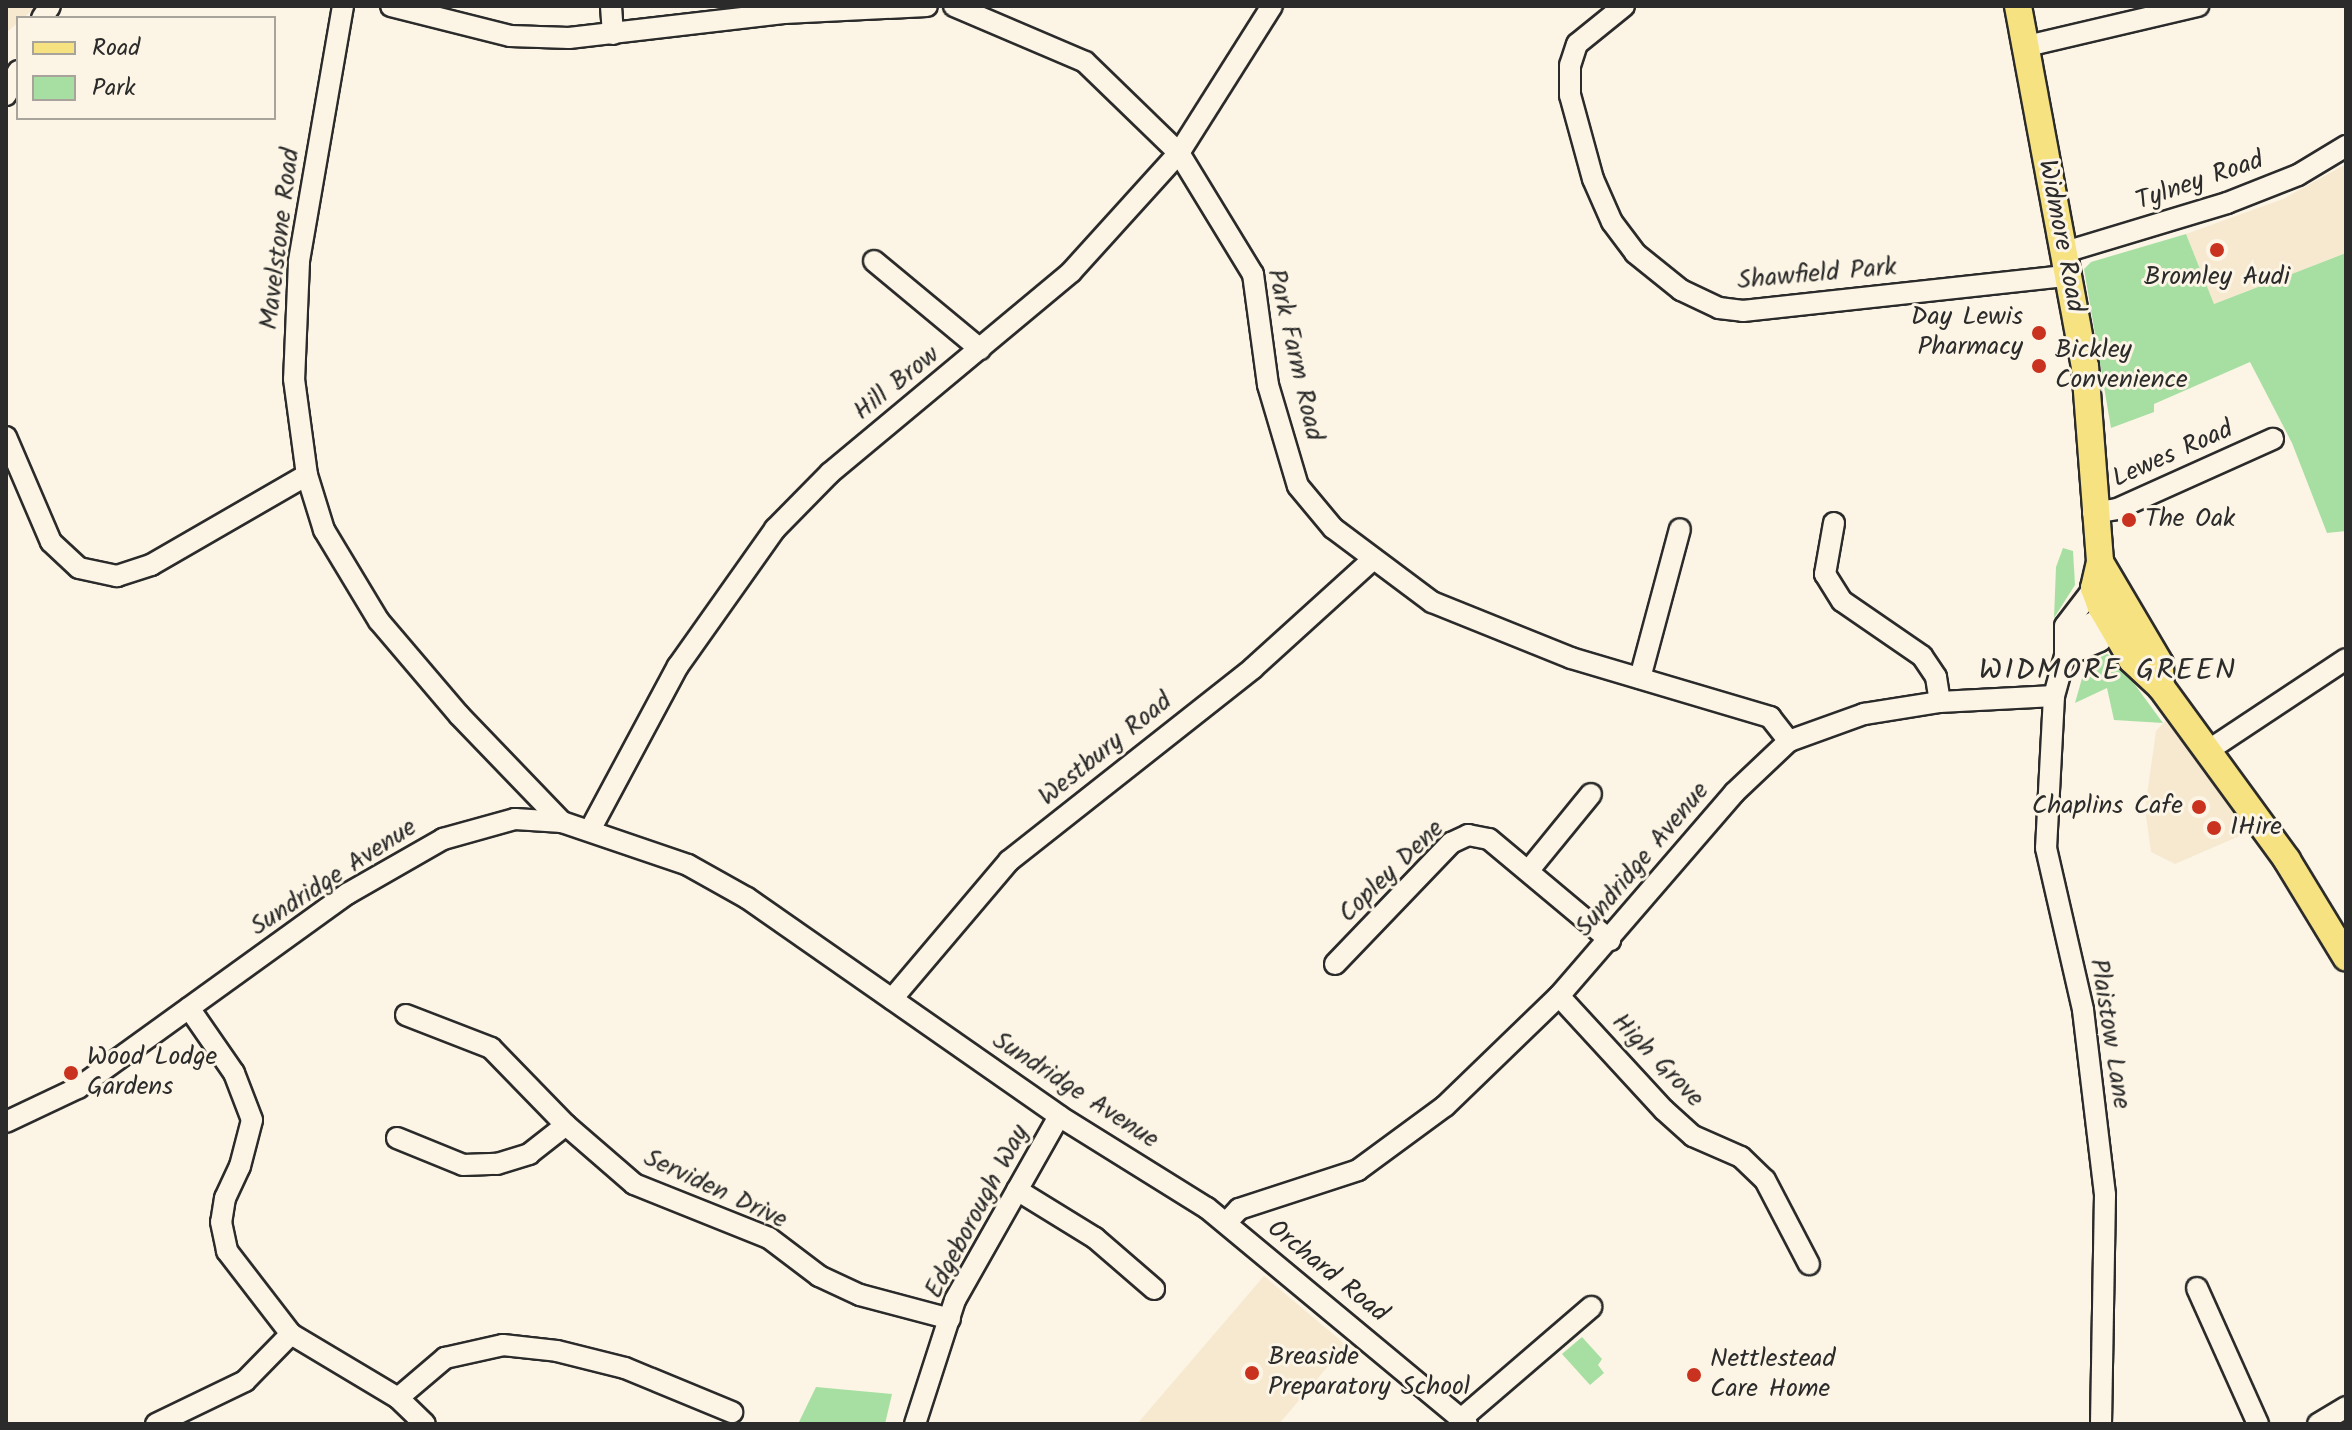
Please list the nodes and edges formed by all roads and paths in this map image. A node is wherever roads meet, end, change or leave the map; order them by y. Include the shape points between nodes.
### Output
1 (343, 6) edge
2 (391, 6) edge
3 (611, 6) edge
4 (927, 6) edge
5 (954, 6) edge
6 (1272, 6) edge
7 (1624, 6) edge
8 (2018, 6) edge
9 (2198, 6) edge
10 (613, 34) junction
11 (2023, 47) junction
12 (16, 75) edge
13 (6, 95) edge
14 (2346, 146) edge
15 (1179, 153) junction
16 (874, 261) dead end
17 (2066, 264) junction
18 (980, 349) junction
19 (6, 437) edge
20 (2273, 439) dead end
21 (307, 475) junction
22 (2093, 513) junction
23 (1834, 523) dead end
24 (1680, 529) dead end
25 (1372, 560) junction
26 (2097, 575) junction
27 (2121, 620) junction
28 (2065, 648) junction
29 (2346, 659) edge
30 (1640, 678) junction
31 (2054, 696) junction
32 (1940, 702) junction
33 (1789, 741) junction
34 (2209, 750) junction
35 (531, 786) junction
36 (1591, 794) dead end
37 (515, 819) junction
38 (562, 822) junction
39 (590, 830) junction
40 (1529, 870) junction
41 (1610, 940) junction
42 (2346, 957) edge
43 (1335, 964) dead end
44 (1559, 996) junction
45 (892, 999) junction
46 (189, 1008) junction
47 (406, 1015) dead end
48 (1059, 1116) junction
49 (6, 1122) edge
50 (566, 1125) junction
51 (397, 1138) dead end
52 (1017, 1190) junction
53 (1226, 1223) junction
54 (1809, 1264) dead end
55 (2197, 1288) dead end
56 (1154, 1289) dead end
57 (1591, 1307) dead end
58 (950, 1319) junction
59 (291, 1334) junction
60 (398, 1398) junction
61 (2346, 1407) edge
62 (732, 1412) dead end
63 (1464, 1422) edge
64 (156, 1424) edge
65 (425, 1424) edge
66 (915, 1424) edge
67 (2101, 1424) edge
68 (2258, 1424) edge
69 (2318, 1424) edge

1 - 21 street, Mavelstone Road via 299,262 293,336
2 - 10 street via 510,36
3 - 10 street
4 - 10 street via 784,13
5 - 15 street, Park Farm Road via 1085,62
6 - 15 street, Hill Brow
7 - 17 street, Shawfield Park via 1577,44 1570,65 1570,95 1593,179 1612,222 1642,260 1681,290 1719,308 1743,311
8 - 11 main road, Widmore Road
9 - 11 street
11 - 17 main road, Widmore Road
12 - 13 street
14 - 17 street, Tylney Road via 2298,175
15 - 18 street, Hill Brow via 1071,272
15 - 25 street, Park Farm Road via 1253,274 1268,385 1298,486 1333,528
16 - 18 street
17 - 22 main road, Widmore Road via 2085,366
18 - 39 street, Hill Brow via 830,473 775,529 678,666
19 - 21 street via 51,542 79,568 117,576 151,565
20 - 22 street, Lewes Road via 2117,509
21 - 35 street, Mavelstone Road via 324,530 379,621 459,715
22 - 26 main road, Widmore Road
23 - 32 street via 1825,574 1842,601 1922,656 1936,677
24 - 30 street
25 - 30 street, Park Farm Road via 1432,602 1571,658
25 - 45 street, Westbury Road via 1253,668 1009,861
26 - 27 main road, Widmore Road
26 - 28 street, Plaistow Lane via 2065,626
27 - 28 street via 2100,641
27 - 34 main road, Widmore Road via 2132,660 2161,687
28 - 31 street, Plaistow Lane
29 - 34 street
30 - 33 street, Park Farm Road via 1770,717
31 - 32 street, Sundridge Avenue
31 - 67 street, Plaistow Lane via 2046,848 2083,1010 2105,1195
32 - 33 street, Sundridge Avenue via 1839,720
33 - 41 street, Sundridge Avenue via 1734,793
34 - 42 main road, Widmore Road via 2287,860
35 - 37 street
35 - 38 street, Mavelstone Road
36 - 40 street
37 - 38 street, Sundridge Avenue
37 - 46 street, Sundridge Avenue via 443,839 374,878
38 - 39 street, Sundridge Avenue
39 - 45 street, Sundridge Avenue via 688,865 747,898
40 - 41 street, Copley Dene
40 - 43 street, Copley Dene via 1489,839 1468,835 1451,843
41 - 44 street, Sundridge Avenue
44 - 53 street, Sundridge Avenue via 1399,1144 1326,1184 1239,1209
44 - 54 street, High Grove via 1683,1127 1741,1157 1765,1180
45 - 48 street, Sundridge Avenue
46 - 49 street, Sundridge Avenue via 78,1088
46 - 59 street via 234,1073 251,1111 240,1166 225,1198 221,1222 227,1251
47 - 50 street, Serviden Drive via 491,1048
48 - 52 street, Edgeborough Way
48 - 53 street, Sundridge Avenue
50 - 51 street via 529,1154 497,1164 463,1165
50 - 58 street, Serviden Drive via 634,1184 769,1238 819,1276 860,1295
52 - 56 street via 1095,1238
52 - 58 street, Edgeborough Way
53 - 63 street, Orchard Road
55 - 68 street
57 - 63 street
58 - 66 street, Edgeborough Way
59 - 60 street
59 - 64 street via 245,1381
60 - 62 street via 445,1358 503,1345 557,1351 625,1368
60 - 65 street
61 - 69 street

